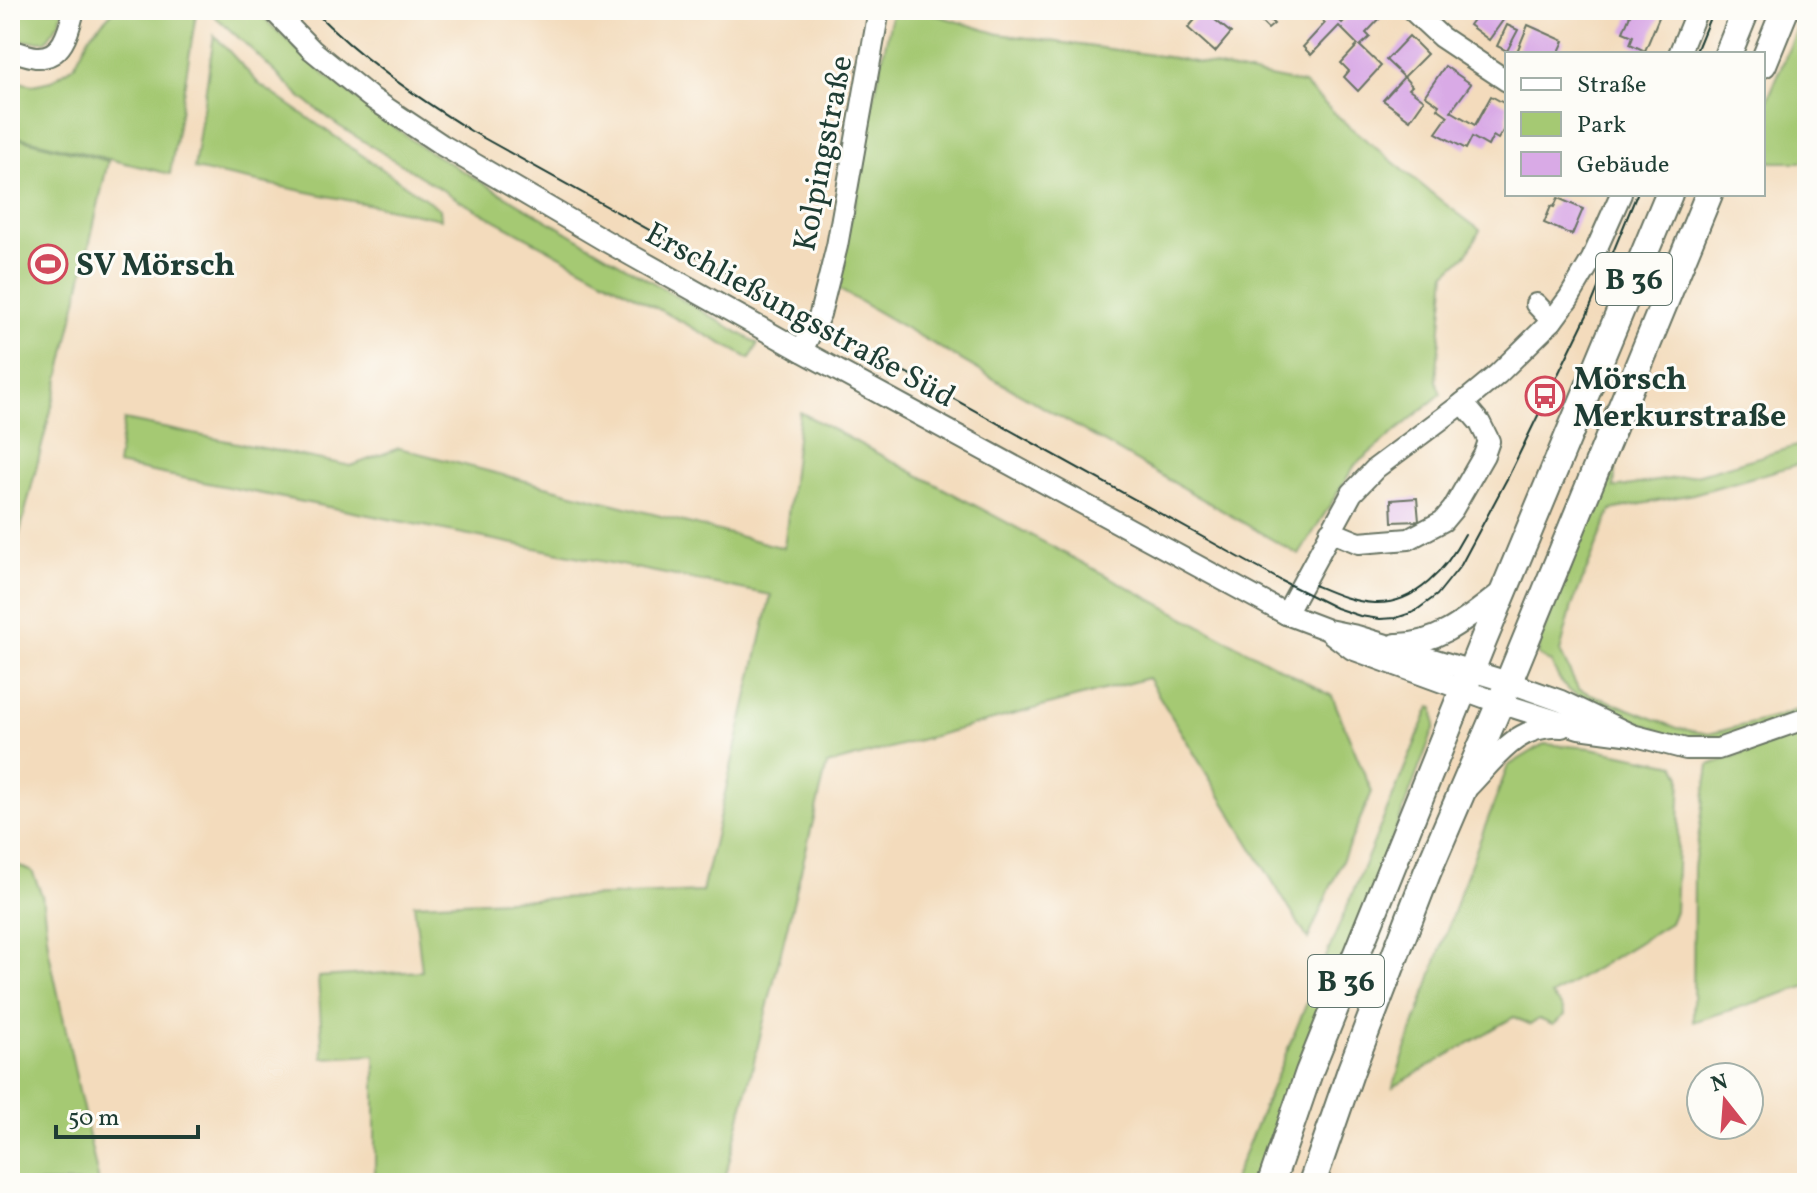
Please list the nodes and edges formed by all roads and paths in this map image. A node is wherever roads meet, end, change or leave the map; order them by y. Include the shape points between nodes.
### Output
1 (74, 10) edge
2 (273, 10) edge
3 (879, 10) edge
4 (1412, 10) edge
5 (1697, 10) edge
6 (1746, 10) edge
7 (1785, 10) edge
8 (10, 50) edge
9 (1680, 52) edge
10 (1729, 52) edge
11 (1765, 59) edge
12 (1505, 80) edge
13 (1620, 196) edge
14 (1668, 196) edge
15 (1708, 196) edge
16 (1536, 304) dead end
17 (1552, 321) junction
18 (802, 351) junction
19 (1463, 403) junction
20 (1330, 531) junction
21 (1505, 590) junction
22 (1286, 614) junction
23 (1328, 630) junction
24 (1384, 644) junction
25 (1468, 680) junction
26 (1504, 693) junction
27 (1807, 718) edge
28 (1579, 728) junction
29 (1632, 735) junction
30 (1460, 795) junction
31 (1271, 1183) edge
32 (1312, 1183) edge

1 - 8 street via 60,48 50,55
2 - 18 street, Erschließungsstraße Süd via 370,97 442,145
3 - 18 street, Kolpingstraße via 837,246 820,314
4 - 12 street via 1441,37
5 - 9 street
6 - 10 main road
7 - 11 main road
13 - 17 street via 1592,259
14 - 21 main road, B 36
15 - 26 main road, B 36
16 - 17 street
17 - 19 street
18 - 22 street, Erschließungsstraße Süd
19 - 20 street via 1376,468 1352,493
19 - 20 street via 1489,441 1443,521 1409,539 1359,543
20 - 22 street
21 - 24 street, Erschließungsstraße Süd via 1453,629 1405,644
21 - 25 main road, B 36
22 - 23 street, Erschließungsstraße Süd
23 - 24 street, Erschließungsstraße Süd
23 - 25 street, Erschließungsstraße Süd via 1352,649
24 - 25 street, Erschließungsstraße Süd
25 - 26 street, Erschließungsstraße Süd
25 - 31 main road, B 36 via 1309,1072
26 - 28 street
26 - 29 street via 1561,701
26 - 30 main road, B 36
27 - 29 street via 1718,749 1686,749
28 - 29 street
28 - 30 street via 1550,726 1516,737
30 - 32 main road, B 36 via 1366,1030

